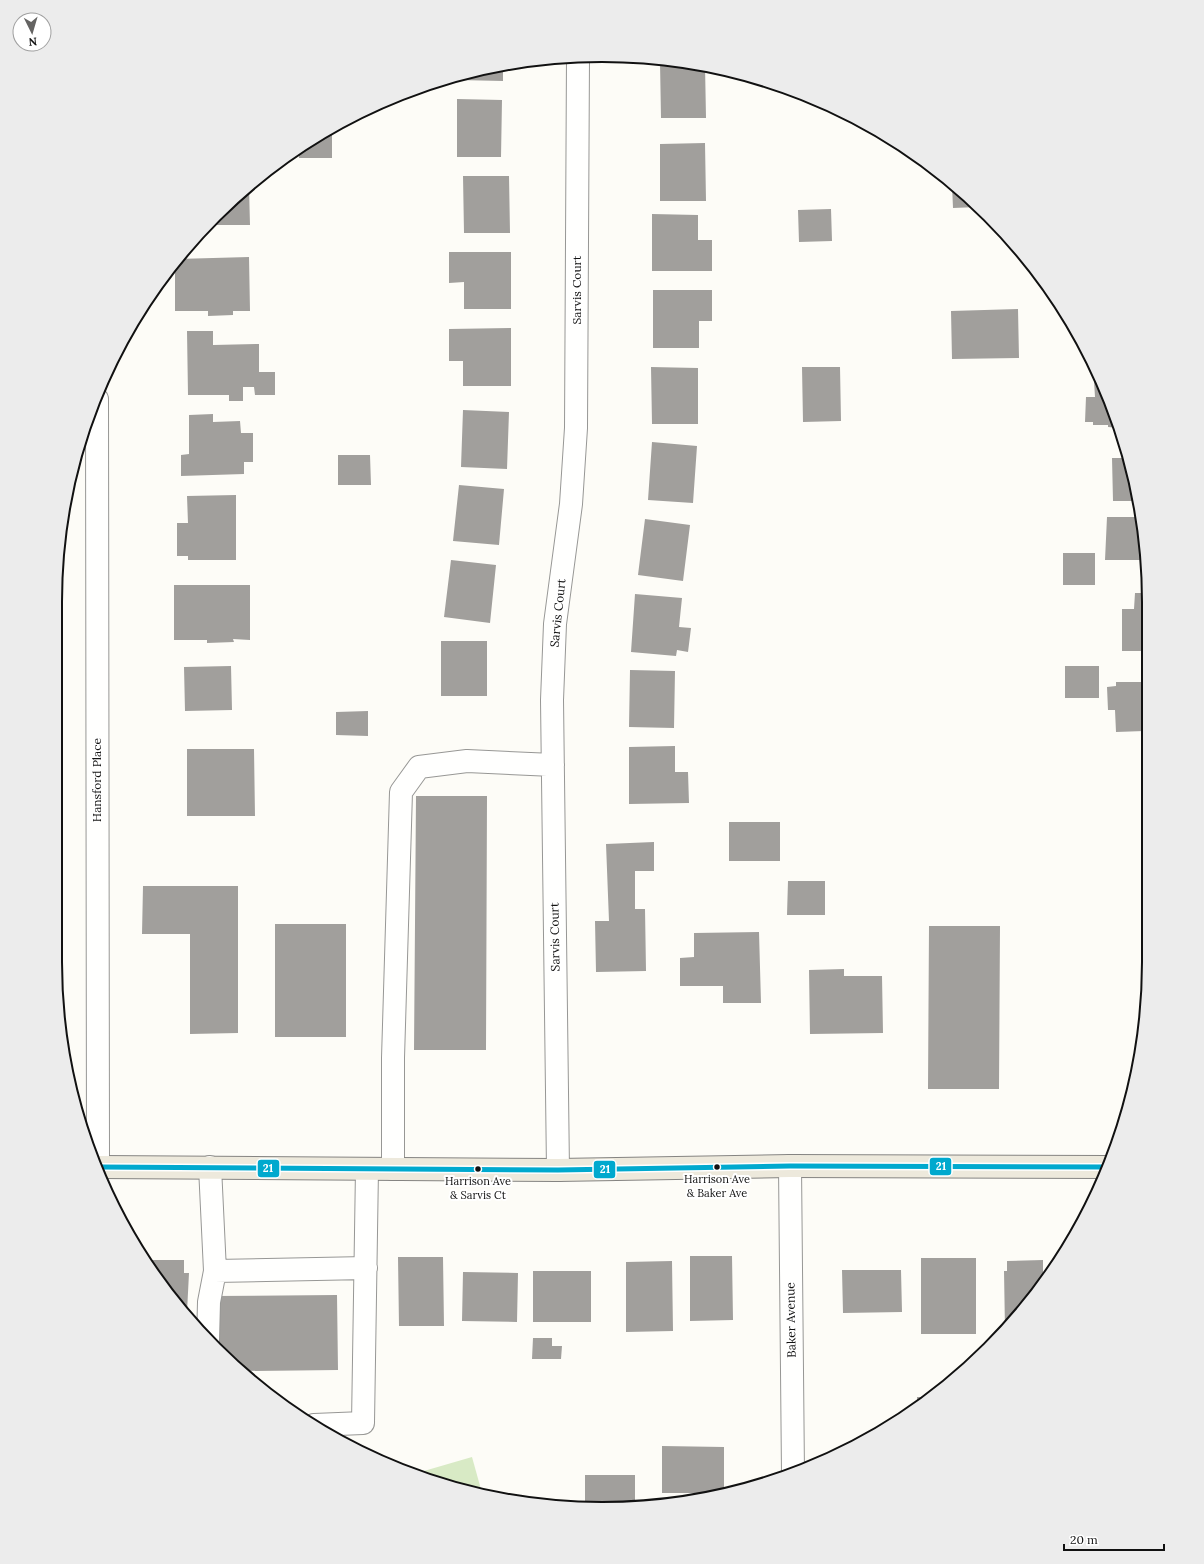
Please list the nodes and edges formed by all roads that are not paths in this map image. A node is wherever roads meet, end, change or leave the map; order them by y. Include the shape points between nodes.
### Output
1 (578, 63) edge
2 (97, 411) edge
3 (553, 765) junction
4 (98, 1155) edge
5 (790, 1166) junction
6 (102, 1167) edge
7 (1102, 1167) edge
8 (210, 1168) junction
9 (367, 1169) junction
10 (394, 1169) junction
11 (558, 1170) junction
12 (366, 1268) junction
13 (215, 1271) junction
14 (208, 1331) edge
15 (322, 1424) edge
16 (793, 1467) edge

1 - 3 street, Sarvis Court via 576,428 570,504 555,624
2 - 4 street, Hansford Place
3 - 10 street via 467,760 419,767 401,792 393,1058
3 - 11 street, Sarvis Court
5 - 7 main road
5 - 11 main road
5 - 16 street, Baker Avenue
6 - 8 main road
8 - 9 main road
8 - 13 street
9 - 10 main road
9 - 12 street
10 - 11 main road
12 - 13 street
12 - 15 street via 363,1423
13 - 14 street via 208,1302

